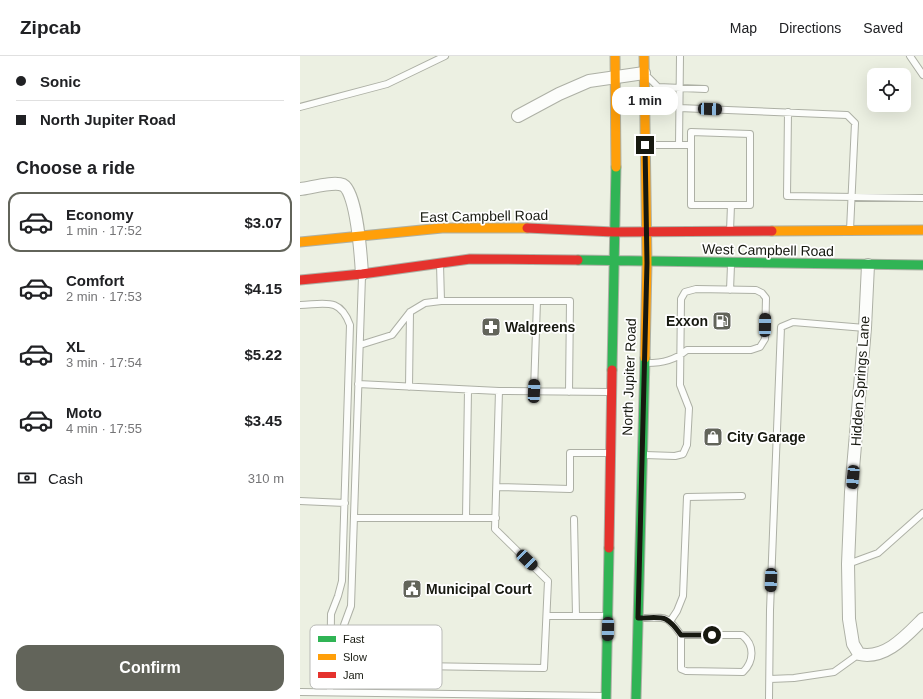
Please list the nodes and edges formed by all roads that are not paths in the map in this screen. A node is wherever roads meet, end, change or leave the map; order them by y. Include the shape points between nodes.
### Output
1 (445, 56) edge
2 (614, 56) edge
3 (644, 56) edge
4 (680, 56) edge
5 (910, 56) edge
6 (644, 73) junction
7 (923, 74) edge
8 (614, 76) junction
9 (680, 88) junction
10 (705, 89) dead end
11 (300, 107) edge
12 (679, 108) junction
13 (788, 112) junction
14 (518, 116) dead end
15 (645, 145) junction
16 (679, 145) junction
17 (691, 145) junction
18 (300, 189) edge
19 (852, 197) junction
20 (923, 198) edge
21 (732, 205) junction
22 (923, 230) edge
23 (646, 231) junction
24 (850, 231) junction
25 (614, 232) junction
26 (730, 232) junction
27 (359, 236) junction
28 (300, 242) edge
29 (613, 262) junction
30 (647, 263) junction
31 (440, 264) junction
32 (731, 264) junction
33 (923, 264) edge
34 (868, 265) junction
35 (362, 274) junction
36 (300, 280) edge
37 (730, 290) junction
38 (442, 301) junction
39 (537, 301) junction
40 (300, 305) edge
41 (410, 312) junction
42 (865, 328) junction
43 (360, 345) junction
44 (679, 356) junction
45 (644, 363) junction
46 (358, 384) junction
47 (409, 386) junction
48 (468, 390) junction
49 (499, 391) junction
50 (534, 391) junction
51 (569, 392) junction
52 (611, 392) junction
53 (610, 453) junction
54 (641, 455) junction
55 (496, 486) junction
56 (742, 496) dead end
57 (300, 501) edge
58 (345, 503) junction
59 (923, 512) edge
60 (354, 518) junction
61 (466, 518) junction
62 (496, 518) junction
63 (574, 519) dead end
64 (848, 564) junction
65 (547, 616) junction
66 (576, 616) junction
67 (612, 616) junction
68 (634, 617) junction
69 (923, 619) edge
70 (671, 620) junction
71 (331, 625) edge
72 (344, 625) edge
73 (681, 635) junction
74 (863, 655) junction
75 (442, 666) edge
76 (770, 679) junction
77 (330, 689) edge
78 (300, 692) edge
79 (330, 692) junction
80 (606, 697) edge
81 (636, 699) edge
82 (769, 699) edge

1 - 11 lane via 387,84
2 - 8 main road, North Jupiter Road
3 - 6 main road, North Jupiter Road
4 - 9 lane
5 - 7 lane
6 - 8 street
6 - 9 lane via 658,87
6 - 15 main road, North Jupiter Road
8 - 14 street via 589,81
8 - 25 main road, North Jupiter Road
9 - 10 lane
9 - 12 lane
12 - 13 lane
12 - 16 lane
13 - 19 lane via 848,114 855,123
13 - 19 lane via 787,196
15 - 16 lane
15 - 23 main road, North Jupiter Road
16 - 17 lane
17 - 21 lane via 691,205
17 - 21 lane via 692,132 750,134 750,205
18 - 27 street via 338,184 344,186 350,194
19 - 20 lane
19 - 24 lane
21 - 26 lane
22 - 24 main road, West Campbell Road
23 - 25 main road, East Campbell Road
23 - 26 main road, West Campbell Road
23 - 30 main road, North Jupiter Road
24 - 26 main road, West Campbell Road
25 - 27 main road, East Campbell Road via 464,227
25 - 29 main road, North Jupiter Road
27 - 28 main road, East Campbell Road
27 - 35 street
29 - 30 main road, West Campbell Road
29 - 31 main road via 470,259
29 - 52 main road, North Jupiter Road
30 - 32 main road, West Campbell Road
30 - 45 main road, North Jupiter Road
31 - 35 main road
31 - 38 lane
32 - 34 main road, West Campbell Road
32 - 37 lane
33 - 34 main road, West Campbell Road
34 - 42 street, Hidden Springs Lane
35 - 36 main road
35 - 43 lane
37 - 44 lane via 696,289 685,292 680,299
37 - 44 lane via 756,290 766,298 765,339 760,347 751,350 687,350
38 - 39 lane
38 - 41 lane via 425,303
39 - 50 lane
39 - 51 lane via 570,301
40 - 58 lane via 338,306 346,313 350,325
41 - 43 lane via 392,336
41 - 47 lane
42 - 64 street, Hidden Springs Lane via 851,492
42 - 76 lane via 793,322 781,327 770,610
43 - 46 lane
44 - 45 lane via 664,363
44 - 54 lane via 680,385 689,408 687,445 683,454 675,456
45 - 54 main road, North Jupiter Road
46 - 47 lane
46 - 60 lane
47 - 48 lane
48 - 49 lane
48 - 61 lane
49 - 50 lane
49 - 55 lane
50 - 51 lane
51 - 52 lane
52 - 53 main road, North Jupiter Road
53 - 55 lane via 570,453 570,489
53 - 67 main road, North Jupiter Road
54 - 68 main road, North Jupiter Road
55 - 62 lane
56 - 70 lane via 687,497 683,596
57 - 58 lane
58 - 71 lane via 342,581 331,614
59 - 64 lane via 878,553
60 - 61 lane
60 - 72 lane via 351,606
61 - 62 lane
62 - 65 lane via 495,529 548,581
63 - 66 lane
64 - 74 street, Hidden Springs Lane via 849,619 853,644
65 - 66 lane
65 - 75 lane via 544,668
66 - 67 lane
67 - 80 main road, North Jupiter Road
68 - 70 lane
68 - 81 main road, North Jupiter Road
69 - 74 street via 886,651
70 - 73 lane
73 - 73 lane via 742,635 751,646 749,666 743,672 686,671 681,668
74 - 76 lane via 834,672
76 - 82 lane
77 - 79 lane
78 - 79 lane
79 - 80 lane

